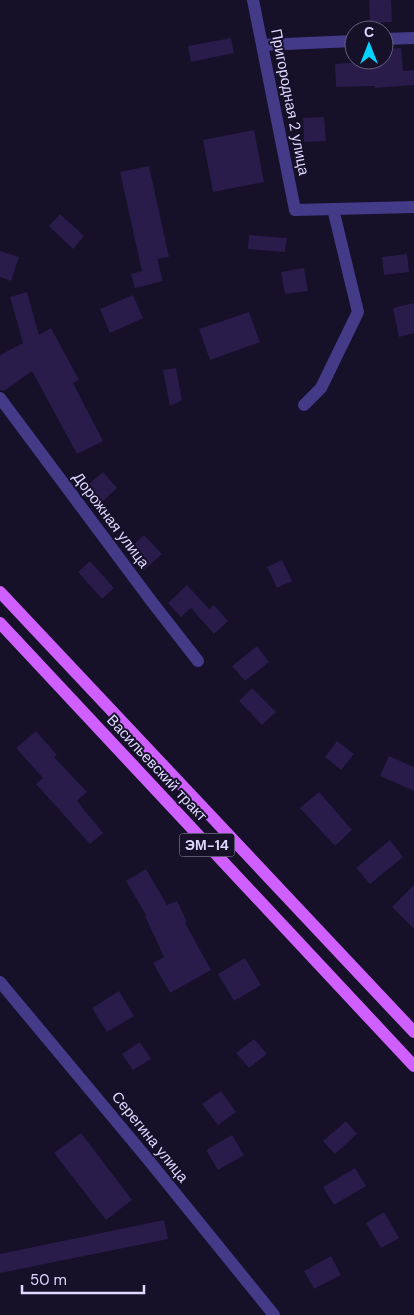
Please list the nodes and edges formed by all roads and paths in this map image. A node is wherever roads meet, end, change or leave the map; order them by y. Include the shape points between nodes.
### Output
1 (253, 0) edge
2 (414, 38) edge
3 (394, 39) edge
4 (344, 41) edge
5 (262, 45) junction
6 (414, 207) edge
7 (333, 209) junction
8 (0, 398) edge
9 (304, 405) dead end
10 (0, 592) edge
11 (0, 623) edge
12 (198, 661) dead end
13 (0, 982) edge
14 (414, 1032) edge
15 (414, 1066) edge
16 (274, 1315) edge

1 - 5 street, Пригородная 2 улица
2 - 3 street
4 - 5 street
5 - 7 street, Пригородная 2 улица via 295,210
6 - 7 street
7 - 9 street via 358,312 321,388
8 - 12 street, Дорожная улица
10 - 14 main road, Васильевский тракт / ЭМ-14
11 - 15 main road, Васильевский тракт / ЭМ-14
13 - 16 street, Серегина улица

